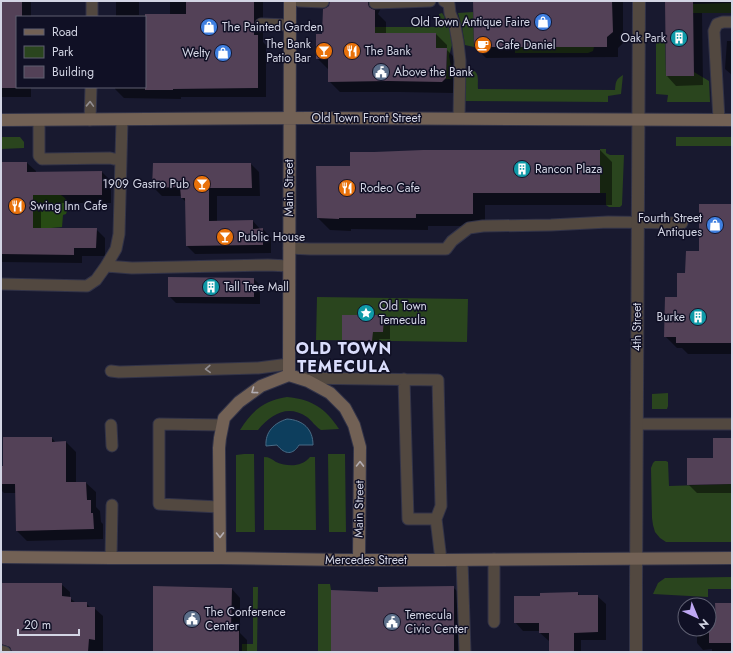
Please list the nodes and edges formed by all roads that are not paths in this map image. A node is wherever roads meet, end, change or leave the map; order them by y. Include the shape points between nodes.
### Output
1 (92, 1) edge
2 (290, 1) edge
3 (299, 1) edge
4 (430, 1) edge
5 (444, 1) edge
6 (638, 1) edge
7 (323, 2) edge
8 (375, 3) dead end
9 (92, 16) edge
10 (732, 22) edge
11 (261, 24) dead end
12 (290, 25) junction
13 (91, 88) edge
14 (289, 118) junction
15 (459, 118) junction
16 (638, 119) junction
17 (719, 119) junction
18 (1, 120) edge
19 (39, 120) junction
20 (90, 120) junction
21 (122, 120) junction
22 (732, 120) edge
23 (121, 159) junction
24 (638, 222) junction
25 (682, 224) dead end
26 (289, 248) junction
27 (106, 266) junction
28 (289, 266) junction
29 (1, 284) edge
30 (111, 371) dead end
31 (292, 372) junction
32 (404, 379) junction
33 (637, 424) junction
34 (732, 424) edge
35 (111, 425) dead end
36 (222, 425) junction
37 (112, 446) dead end
38 (112, 505) dead end
39 (219, 507) junction
40 (436, 520) junction
41 (1, 557) edge
42 (111, 558) junction
43 (220, 558) junction
44 (732, 558) edge
45 (494, 559) junction
46 (636, 559) junction
47 (359, 560) junction
48 (441, 560) junction
49 (462, 560) junction
50 (494, 622) dead end
51 (1, 651) edge
52 (5, 652) edge
53 (465, 652) edge
54 (636, 652) edge

1 - 9 lane
2 - 12 street, Main Street
3 - 7 lane
4 - 8 lane
5 - 15 lane via 448,4 458,43
6 - 16 street, 4th Street
10 - 17 lane via 717,24 714,31
11 - 12 lane
12 - 14 street, Main Street
20 -> 13 lane
14 - 15 street, Old Town Front Street
14 - 21 street, Old Town Front Street
14 - 26 street, Main Street
15 - 16 street, Old Town Front Street
16 - 17 street, Old Town Front Street
16 - 24 street, 4th Street
17 - 22 street, Old Town Front Street
18 - 19 street, Old Town Front Street
19 - 20 street, Old Town Front Street
19 - 23 lane via 39,156 42,159
20 - 21 street, Old Town Front Street
21 - 23 lane
23 - 27 lane via 119,234 116,249
24 - 25 lane
24 - 26 lane via 483,226 469,228 446,249
24 - 33 street, 4th Street
26 - 28 street, Main Street
27 - 28 lane
27 - 29 lane via 96,280 87,286
28 - 31 street, Main Street
31 -> 30 lane via 258,368
31 - 32 lane
31 -> 36 street via 261,386 239,402 224,418
47 -> 31 street, Main Street via 360,447 354,425 345,408 330,393
32 - 40 lane via 408,519
32 - 40 lane via 438,380 441,506
33 - 34 lane
33 - 46 street, 4th Street
35 - 37 lane
36 - 39 street via 219,448
36 - 39 lane via 159,424 159,504
38 - 42 lane
39 -> 43 street
40 - 48 lane
41 - 42 street, Mercedes Street
42 - 43 street, Mercedes Street
43 - 47 street, Mercedes Street
44 - 46 street, Mercedes Street
45 - 46 street, Mercedes Street
45 - 49 street, Mercedes Street
45 - 50 lane
46 - 54 street, 4th Street
47 - 48 street, Mercedes Street
48 - 49 street, Mercedes Street
49 - 53 lane
51 - 52 lane

